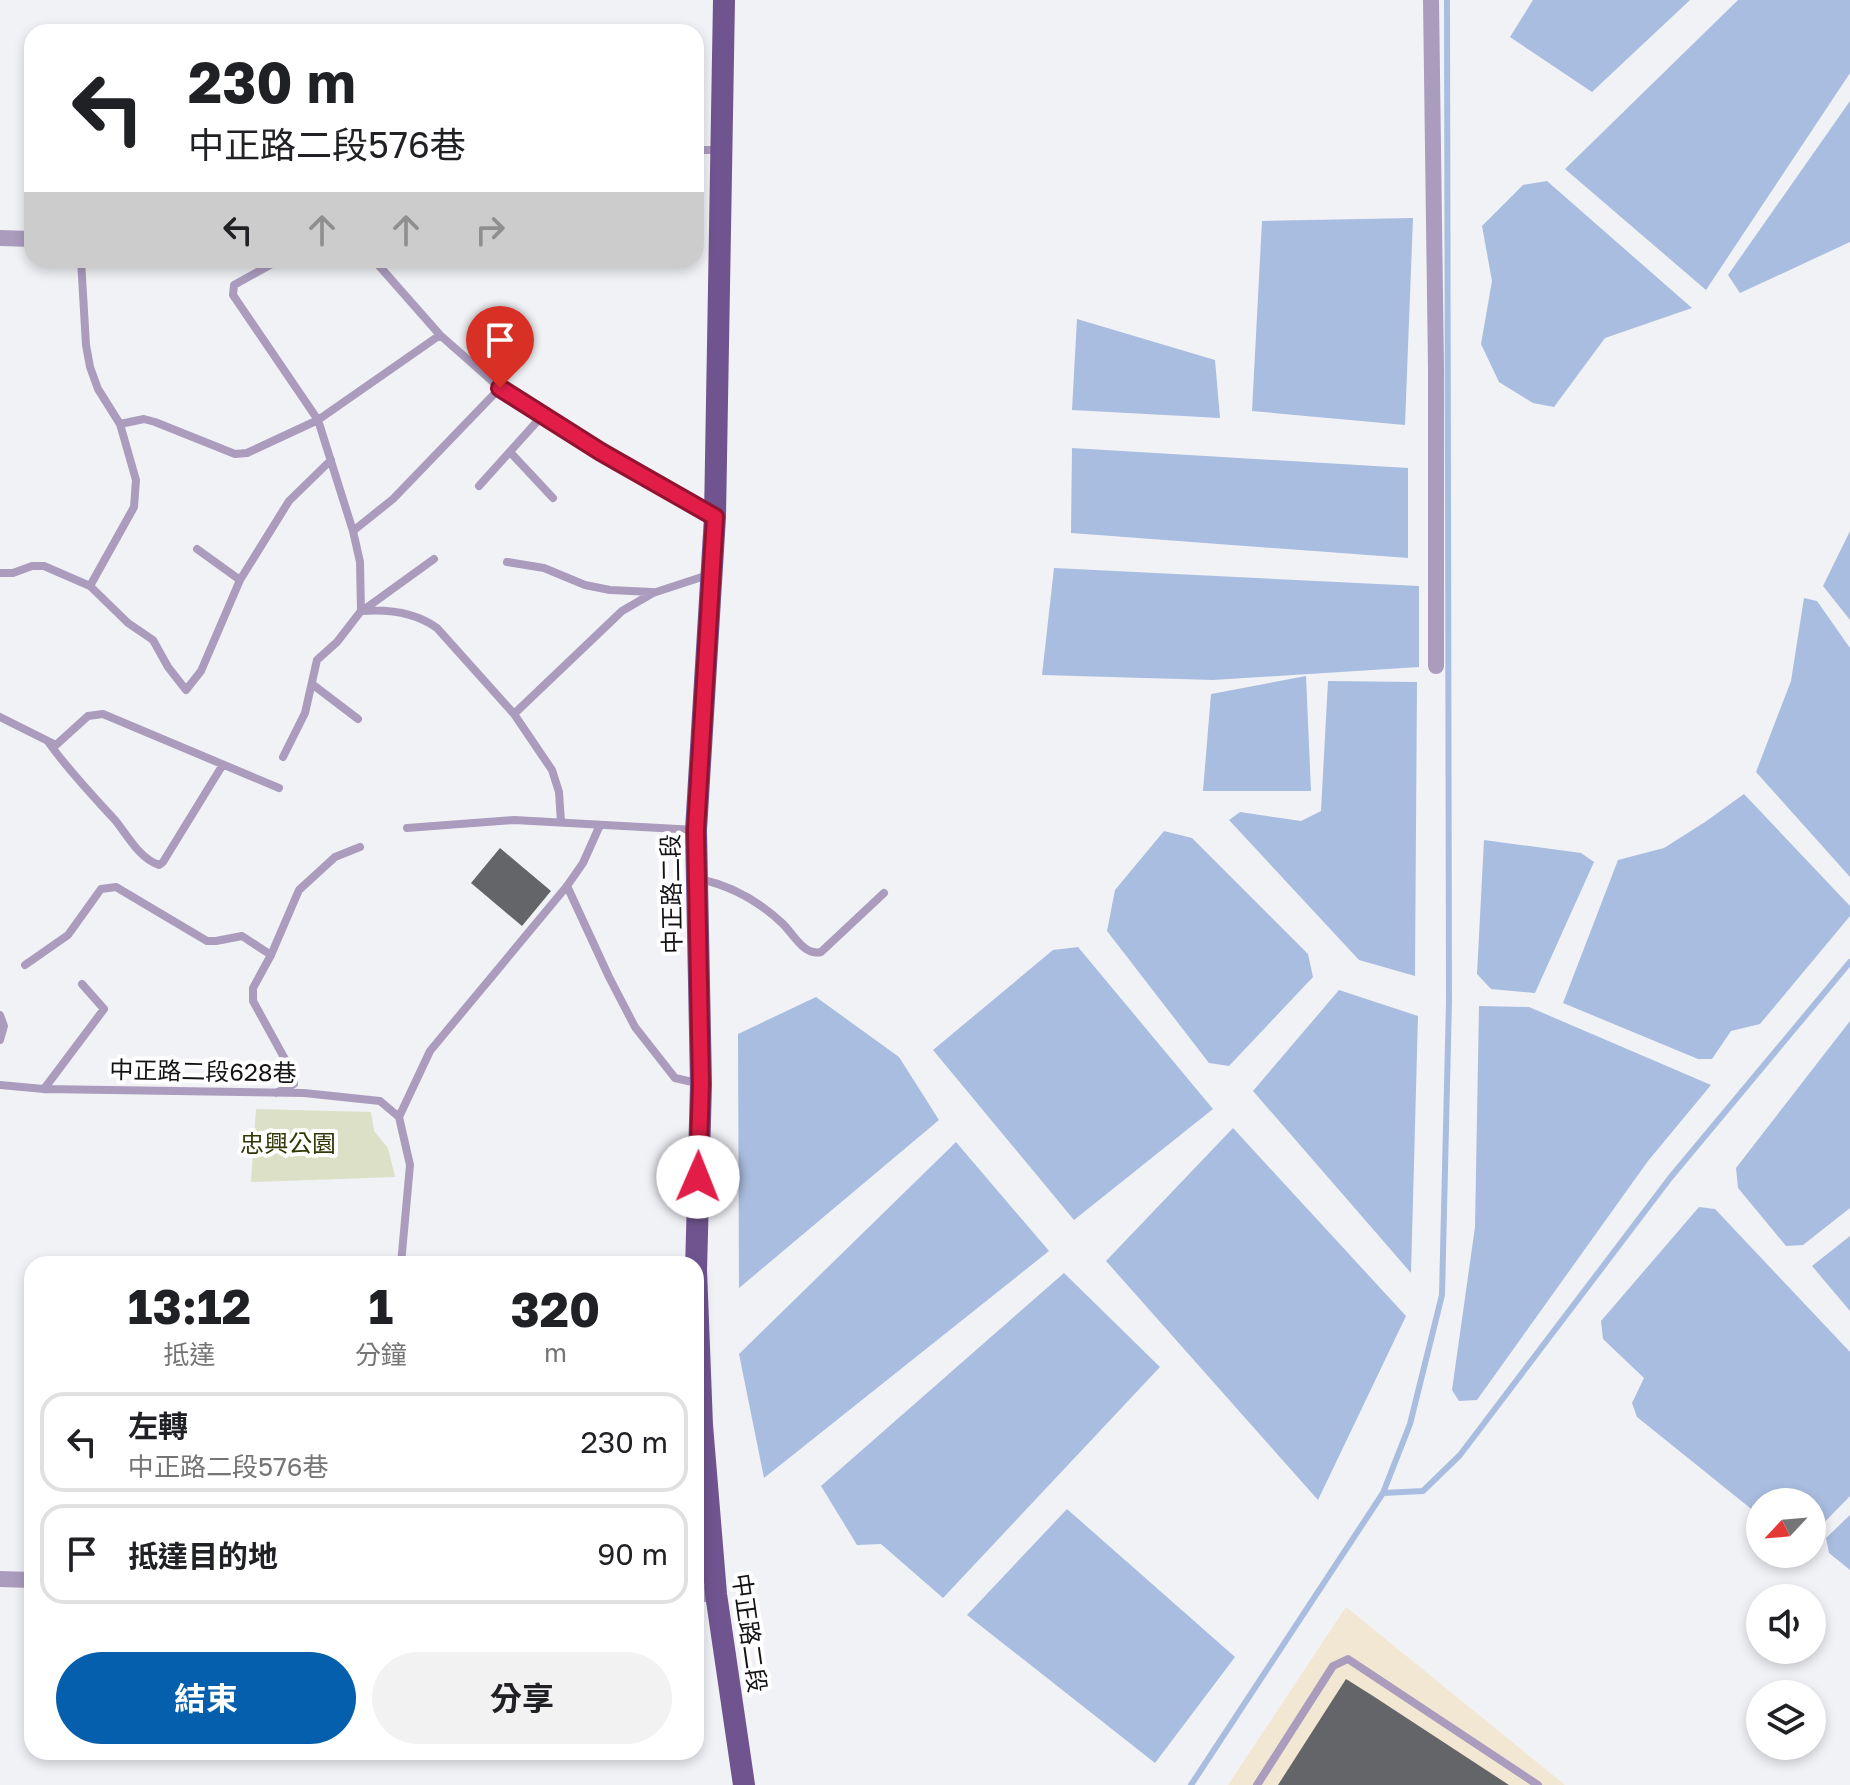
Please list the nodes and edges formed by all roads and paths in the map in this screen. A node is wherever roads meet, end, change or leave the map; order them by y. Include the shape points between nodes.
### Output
1 (724, 0) edge
2 (1431, 0) edge
3 (704, 150) edge
4 (721, 150) junction
5 (0, 238) edge
6 (24, 239) edge
7 (81, 268) edge
8 (263, 268) edge
9 (381, 268) edge
10 (440, 335) junction
11 (500, 388) junction
12 (542, 416) junction
13 (318, 420) junction
14 (120, 424) junction
15 (510, 452) junction
16 (331, 460) junction
17 (479, 486) dead end
18 (553, 498) dead end
19 (715, 517) junction
20 (353, 531) junction
21 (197, 549) dead end
22 (434, 559) dead end
23 (507, 562) dead end
24 (0, 573) edge
25 (712, 574) junction
26 (240, 580) junction
27 (90, 586) junction
28 (653, 593) junction
29 (361, 611) junction
30 (1436, 666) dead end
31 (312, 684) junction
32 (514, 714) junction
33 (0, 717) edge
34 (358, 719) dead end
35 (49, 743) junction
36 (283, 757) dead end
37 (222, 766) junction
38 (279, 788) dead end
39 (561, 822) junction
40 (600, 825) junction
41 (407, 828) dead end
42 (696, 830) junction
43 (360, 847) dead end
44 (699, 879) junction
45 (567, 886) junction
46 (884, 893) dead end
47 (271, 955) junction
48 (25, 965) dead end
49 (82, 984) dead end
50 (0, 1015) edge
51 (0, 1040) edge
52 (701, 1084) junction
53 (0, 1085) edge
54 (44, 1089) junction
55 (275, 1094) junction
56 (399, 1117) junction
57 (402, 1256) edge
58 (696, 1256) edge
59 (704, 1510) edge
60 (0, 1579) edge
61 (24, 1580) edge
62 (706, 1594) edge
63 (744, 1785) edge
64 (1257, 1785) edge
65 (1538, 1785) edge

1 - 4 main road, 中正路二段
2 - 30 street
3 - 4 lane
4 - 19 main road, 中正路二段
5 - 6 street
7 - 14 lane via 90,367
8 - 13 lane via 234,285 233,295
9 - 10 lane
10 - 11 lane
10 - 13 lane
11 - 12 lane
11 - 20 lane via 393,499
12 - 15 lane
12 - 19 lane
13 - 14 lane via 271,444 235,454 144,419
13 - 16 lane
14 - 27 lane via 136,480 134,507
15 - 17 lane
15 - 18 lane
16 - 20 lane
16 - 26 lane via 289,501
19 - 25 main road, 中正路二段
20 - 29 lane
21 - 26 lane
22 - 29 lane
23 - 28 lane via 544,568 585,585
24 - 27 lane via 44,566
25 - 28 lane
25 - 42 main road, 中正路二段
26 - 27 lane via 201,671 186,690 153,640
28 - 32 lane via 622,611
29 - 31 lane via 317,660
29 - 32 lane via 392,610 429,622
31 - 34 lane
31 - 36 lane via 305,713
32 - 39 lane via 556,778
33 - 35 lane
35 - 37 lane via 61,742 95,713
35 - 37 lane via 139,851 159,865
37 - 38 lane
39 - 40 lane
39 - 41 lane
40 - 42 lane
40 - 45 lane
42 - 44 main road, 中正路二段
43 - 47 lane via 335,857 304,883
44 - 46 lane via 751,899 814,953
44 - 52 main road, 中正路二段
45 - 52 lane via 635,1027 675,1078
45 - 56 lane via 430,1051
47 - 48 lane via 242,936 207,941 108,886 68,935
47 - 55 lane via 251,995 292,1072 294,1084
49 - 54 lane via 104,1009
50 - 51 lane
52 - 58 main road, 中正路二段
53 - 54 lane, 中正路二段628巷
54 - 55 lane, 中正路二段628巷
55 - 56 lane, 中正路二段628巷 via 380,1101
56 - 57 lane via 410,1165
59 - 62 main road, 中正路二段
60 - 61 street
62 - 63 main road, 中正路二段
64 - 65 lane via 1333,1666 1348,1659

